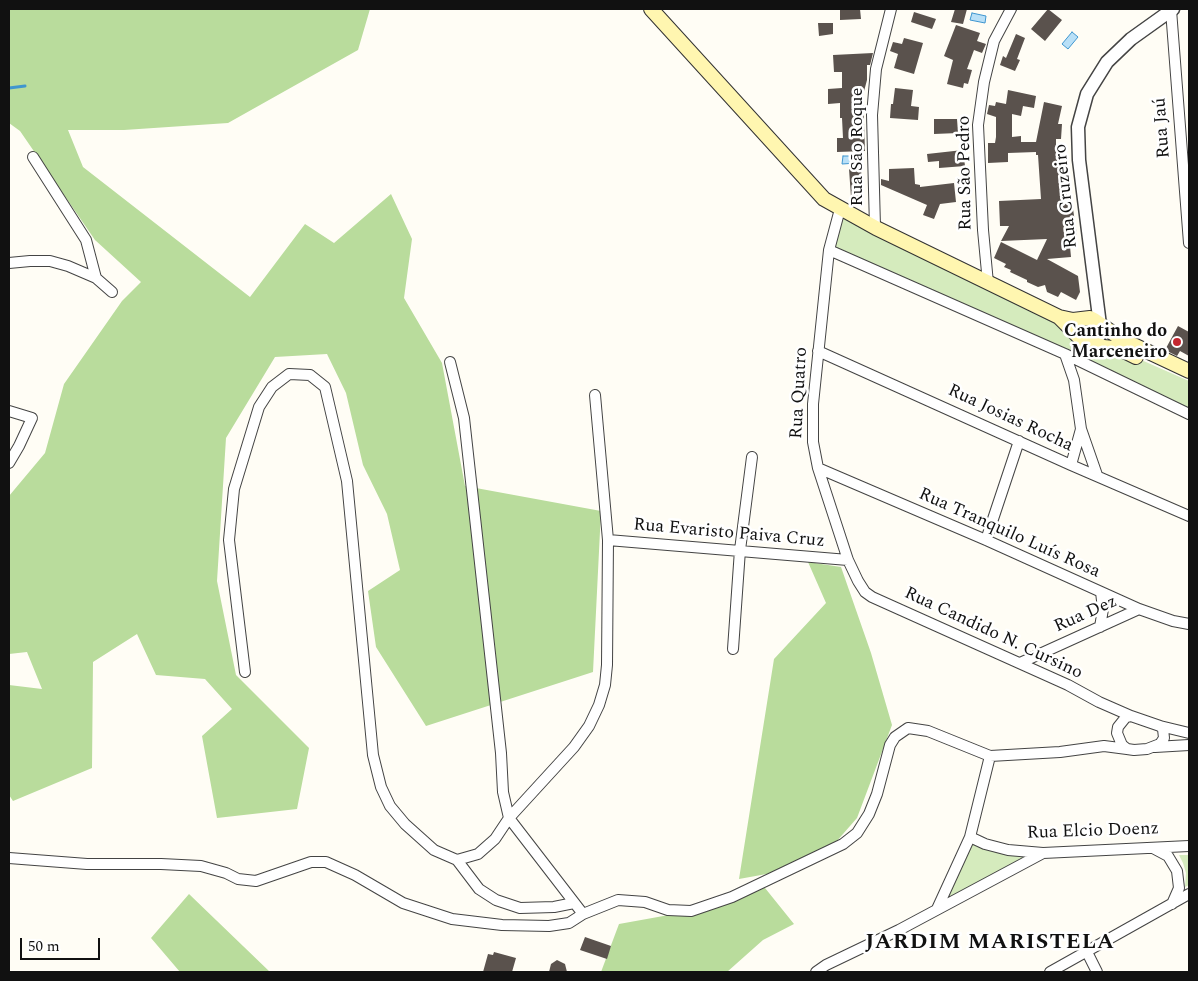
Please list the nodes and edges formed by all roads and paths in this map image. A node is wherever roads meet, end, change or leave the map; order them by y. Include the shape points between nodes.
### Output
1 (651, 9) edge
2 (891, 9) edge
3 (1011, 9) edge
4 (1172, 9) edge
5 (33, 156) dead end
6 (1187, 207) edge
7 (840, 209) junction
8 (875, 227) junction
9 (1189, 243) edge
10 (829, 250) junction
11 (9, 263) edge
12 (96, 278) junction
13 (988, 282) junction
14 (112, 292) dead end
15 (1096, 297) junction
16 (1060, 317) junction
17 (1081, 319) junction
18 (1100, 325) junction
19 (1077, 335) junction
20 (1091, 342) junction
21 (818, 351) junction
22 (1065, 354) junction
23 (450, 362) dead end
24 (1091, 366) junction
25 (1189, 371) edge
26 (1074, 380) junction
27 (1189, 380) edge
28 (595, 395) dead end
29 (9, 411) edge
30 (1189, 414) edge
31 (1081, 430) junction
32 (1019, 441) junction
33 (752, 456) dead end
34 (9, 462) edge
35 (1071, 465) junction
36 (818, 468) junction
37 (1097, 475) junction
38 (1189, 516) edge
39 (608, 540) junction
40 (986, 540) junction
41 (740, 550) junction
42 (848, 560) junction
43 (1101, 592) junction
44 (872, 597) joint
45 (1139, 609) junction
46 (1189, 624) edge
47 (1100, 627) junction
48 (733, 649) dead end
49 (1020, 663) junction
50 (245, 672) dead end
51 (1099, 702) junction
52 (1131, 716) junction
53 (1160, 726) junction
54 (1119, 729) junction
55 (1189, 733) edge
56 (1189, 745) edge
57 (1104, 746) junction
58 (1155, 747) junction
59 (1127, 748) junction
60 (990, 756) junction
61 (508, 818) junction
62 (970, 837) junction
63 (1189, 846) edge
64 (1153, 847) junction
65 (1043, 853) junction
66 (9, 858) edge
67 (458, 860) junction
68 (1189, 894) edge
69 (574, 903) junction
70 (1172, 904) junction
71 (937, 909) junction
72 (583, 914) junction
73 (1087, 952) junction
74 (816, 972) edge
75 (1050, 972) edge
76 (1097, 972) edge

1 - 7 main road via 818,195
2 - 8 street, Rua São Roque via 876,69 872,115
3 - 13 street, Rua São Pedro via 994,41 978,125
4 - 6 street, Rua Jaú
4 - 15 street, Rua Cruzeiro via 1131,39 1107,62 1087,94 1078,127
5 - 12 street via 86,240
6 - 9 street, Rua Jaú
7 - 8 main road
7 - 10 street, Rua Quatro
8 - 13 main road
10 - 21 street, Rua Quatro
10 - 22 street
11 - 12 street via 50,261
12 - 14 street
13 - 16 main road
15 - 17 street via 1089,312
15 - 18 street, Rua Cruzeiro
16 - 17 main road
16 - 19 main road
17 - 18 main road via 1090,318
17 - 19 street via 1076,327
18 - 20 street via 1099,336
18 - 25 main road via 1123,340
19 - 20 main road
20 - 27 main road via 1120,349
21 - 32 street, Rua Josias Rocha
21 - 36 street, Rua Quatro via 813,442
22 - 24 street
22 - 26 street
23 - 61 street via 464,418
24 - 26 street via 1082,370
24 - 30 street
26 - 31 street
28 - 39 street
29 - 34 street via 32,418
31 - 35 street
31 - 37 street
32 - 35 street, Rua Josias Rocha
32 - 40 street
33 - 41 street
35 - 37 street, Rua Josias Rocha
36 - 40 street, Rua Tranquilo Luís Rosa
36 - 42 street, Rua Quatro
37 - 38 street, Rua Josias Rocha
39 - 41 street, Rua Evaristo Paiva Cruz
39 - 61 street via 607,665 599,705 574,747
40 - 43 street, Rua Tranquilo Luís Rosa
41 - 42 street, Rua Evaristo Paiva Cruz
41 - 48 street
42 - 44 street, Rua Quatro via 865,592
43 - 45 street, Rua Tranquilo Luís Rosa
43 - 47 street
44 - 49 street, Rua Candido N. Cursino
45 - 46 street, Rua Tranquilo Luís Rosa
45 - 47 street, Rua Dez
47 - 49 street, Rua Dez
49 - 51 street, Rua Candido N. Cursino
50 - 67 street via 229,540 234,489 260,407 272,387 289,374 310,375 324,387 348,481 373,755 381,787 390,806 406,824 434,850
51 - 52 street, Rua Candido N. Cursino
51 - 54 street, Rua Candido N. Cursino
52 - 53 street
52 - 54 street via 1126,717
53 - 55 street
53 - 58 street via 1164,738
54 - 57 street
54 - 59 street via 1122,745
56 - 58 street
57 - 59 street
57 - 60 street
58 - 59 street
60 - 62 street
60 - 72 street via 928,731 908,728 890,745 869,814 843,844 732,897 691,911 668,910 627,899
61 - 67 street via 495,839 478,854
61 - 69 street
62 - 65 street, Rua Elcio Doenz via 1008,850
62 - 71 street
63 - 64 street, Rua Elcio Doenz
64 - 65 street, Rua Elcio Doenz
64 - 70 street via 1168,856 1177,871 1179,888
65 - 71 street
66 - 72 street via 87,864 201,866 238,879 256,881 311,862 326,862 404,903 452,918 502,925 549,926 569,923
67 - 69 street via 479,889 496,900 520,908
68 - 70 street
69 - 72 street
70 - 73 street
71 - 74 street
73 - 75 street
73 - 76 street

